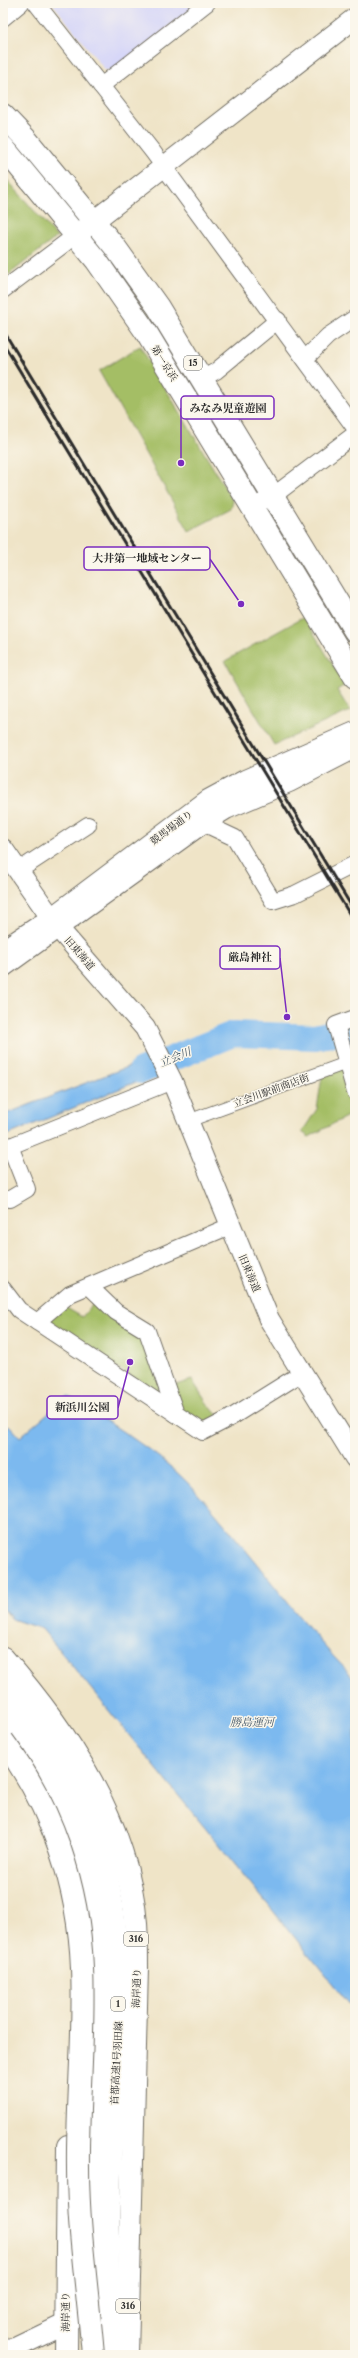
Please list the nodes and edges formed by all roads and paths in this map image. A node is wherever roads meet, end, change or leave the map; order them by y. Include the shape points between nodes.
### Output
1 (21, 3) edge
2 (36, 3) edge
3 (207, 3) edge
4 (3, 18) edge
5 (355, 18) edge
6 (101, 86) junction
7 (3, 115) edge
8 (3, 147) edge
9 (164, 168) junction
10 (95, 222) junction
11 (76, 235) junction
12 (3, 290) edge
13 (355, 318) edge
14 (278, 320) junction
15 (305, 359) junction
16 (202, 379) junction
17 (355, 428) edge
18 (355, 434) edge
19 (273, 496) junction
20 (253, 507) junction
21 (355, 631) edge
22 (355, 677) edge
23 (355, 732) edge
24 (355, 748) edge
25 (203, 823) junction
26 (88, 825) dead end
27 (3, 849) edge
28 (355, 864) edge
29 (18, 871) junction
30 (55, 923) junction
31 (3, 950) edge
32 (3, 967) edge
33 (355, 1018) edge
34 (350, 1061) edge
35 (170, 1078) junction
36 (355, 1092) edge
37 (188, 1121) junction
38 (7, 1148) edge
39 (10, 1199) dead end
40 (230, 1226) junction
41 (90, 1287) junction
42 (3, 1289) edge
43 (37, 1322) junction
44 (302, 1374) junction
45 (176, 1414) junction
46 (353, 1451) edge
47 (3, 1658) edge
48 (10, 1680) edge
49 (3, 1711) edge
50 (3, 1741) edge
51 (3, 1754) edge
52 (129, 2257) junction
53 (65, 2324) junction
54 (3, 2349) edge
55 (66, 2355) edge
56 (93, 2355) edge
57 (111, 2355) edge
58 (116, 2355) edge
59 (127, 2355) edge

1 - 4 street
2 - 6 street
3 - 6 street
5 - 9 street
6 - 9 street
7 - 10 main road, 15
8 - 11 main road, 第一京浜 / 15
9 - 10 street
9 - 14 street
10 - 11 street
10 - 16 main road, 15 via 158,307
11 - 12 street
11 - 20 main road, 第一京浜 / 15 via 96,260 163,359
13 - 15 street via 328,336
14 - 15 street
14 - 16 street via 216,371
15 - 17 street
16 - 19 main road, 15
18 - 19 street
19 - 20 street
19 - 21 main road, 15
20 - 22 main road, 第一京浜 / 15
23 - 30 street, 競馬場通り via 245,780 208,800
24 - 25 street, 競馬場通り via 289,782 226,809
25 - 28 street via 235,838 273,901 295,894
25 - 30 street, 競馬場通り
26 - 29 street
27 - 29 street, 旧東海道
29 - 30 street, 旧東海道
30 - 31 street, 競馬場通り
30 - 32 street, 競馬場通り
30 - 35 street, 旧東海道 via 145,1028
33 - 34 street via 336,1025
34 - 36 street
34 - 37 street, 立会川駅前商店街
35 - 37 street, 旧東海道
35 - 38 street
37 - 40 street, 旧東海道
38 - 39 street via 27,1189
40 - 41 street via 156,1256
40 - 44 street, 旧東海道 via 270,1319
41 - 43 street via 70,1294
41 - 45 street via 116,1312 147,1331
42 - 43 street via 19,1310
43 - 45 street
44 - 45 street via 203,1432
44 - 46 street, 旧東海道
47 - 48 main road, 海岸通り / 316
48 - 52 main road, 海岸通り / 316 via 74,1749 98,1794 122,1852 136,1922 137,1968
48 - 57 main road, 首都高速1号羽田線 / 1 via 73,1785 100,1853 110,1891 118,1967 109,2197 108,2318
49 - 53 main road via 41,1764 64,1810 93,1896 101,1969 89,2276 74,2315
50 - 56 main road, bridge via 26,1775 51,1825 67,1873 79,1932 82,2010 78,2171
51 - 53 main road, 海岸通り via 29,1797 42,1826 59,1874 70,1935 72,1993
52 - 58 main road via 118,2289
52 - 59 main road, 海岸通り / 316
53 - 54 street via 15,2348
53 - 55 main road, 海岸通り

